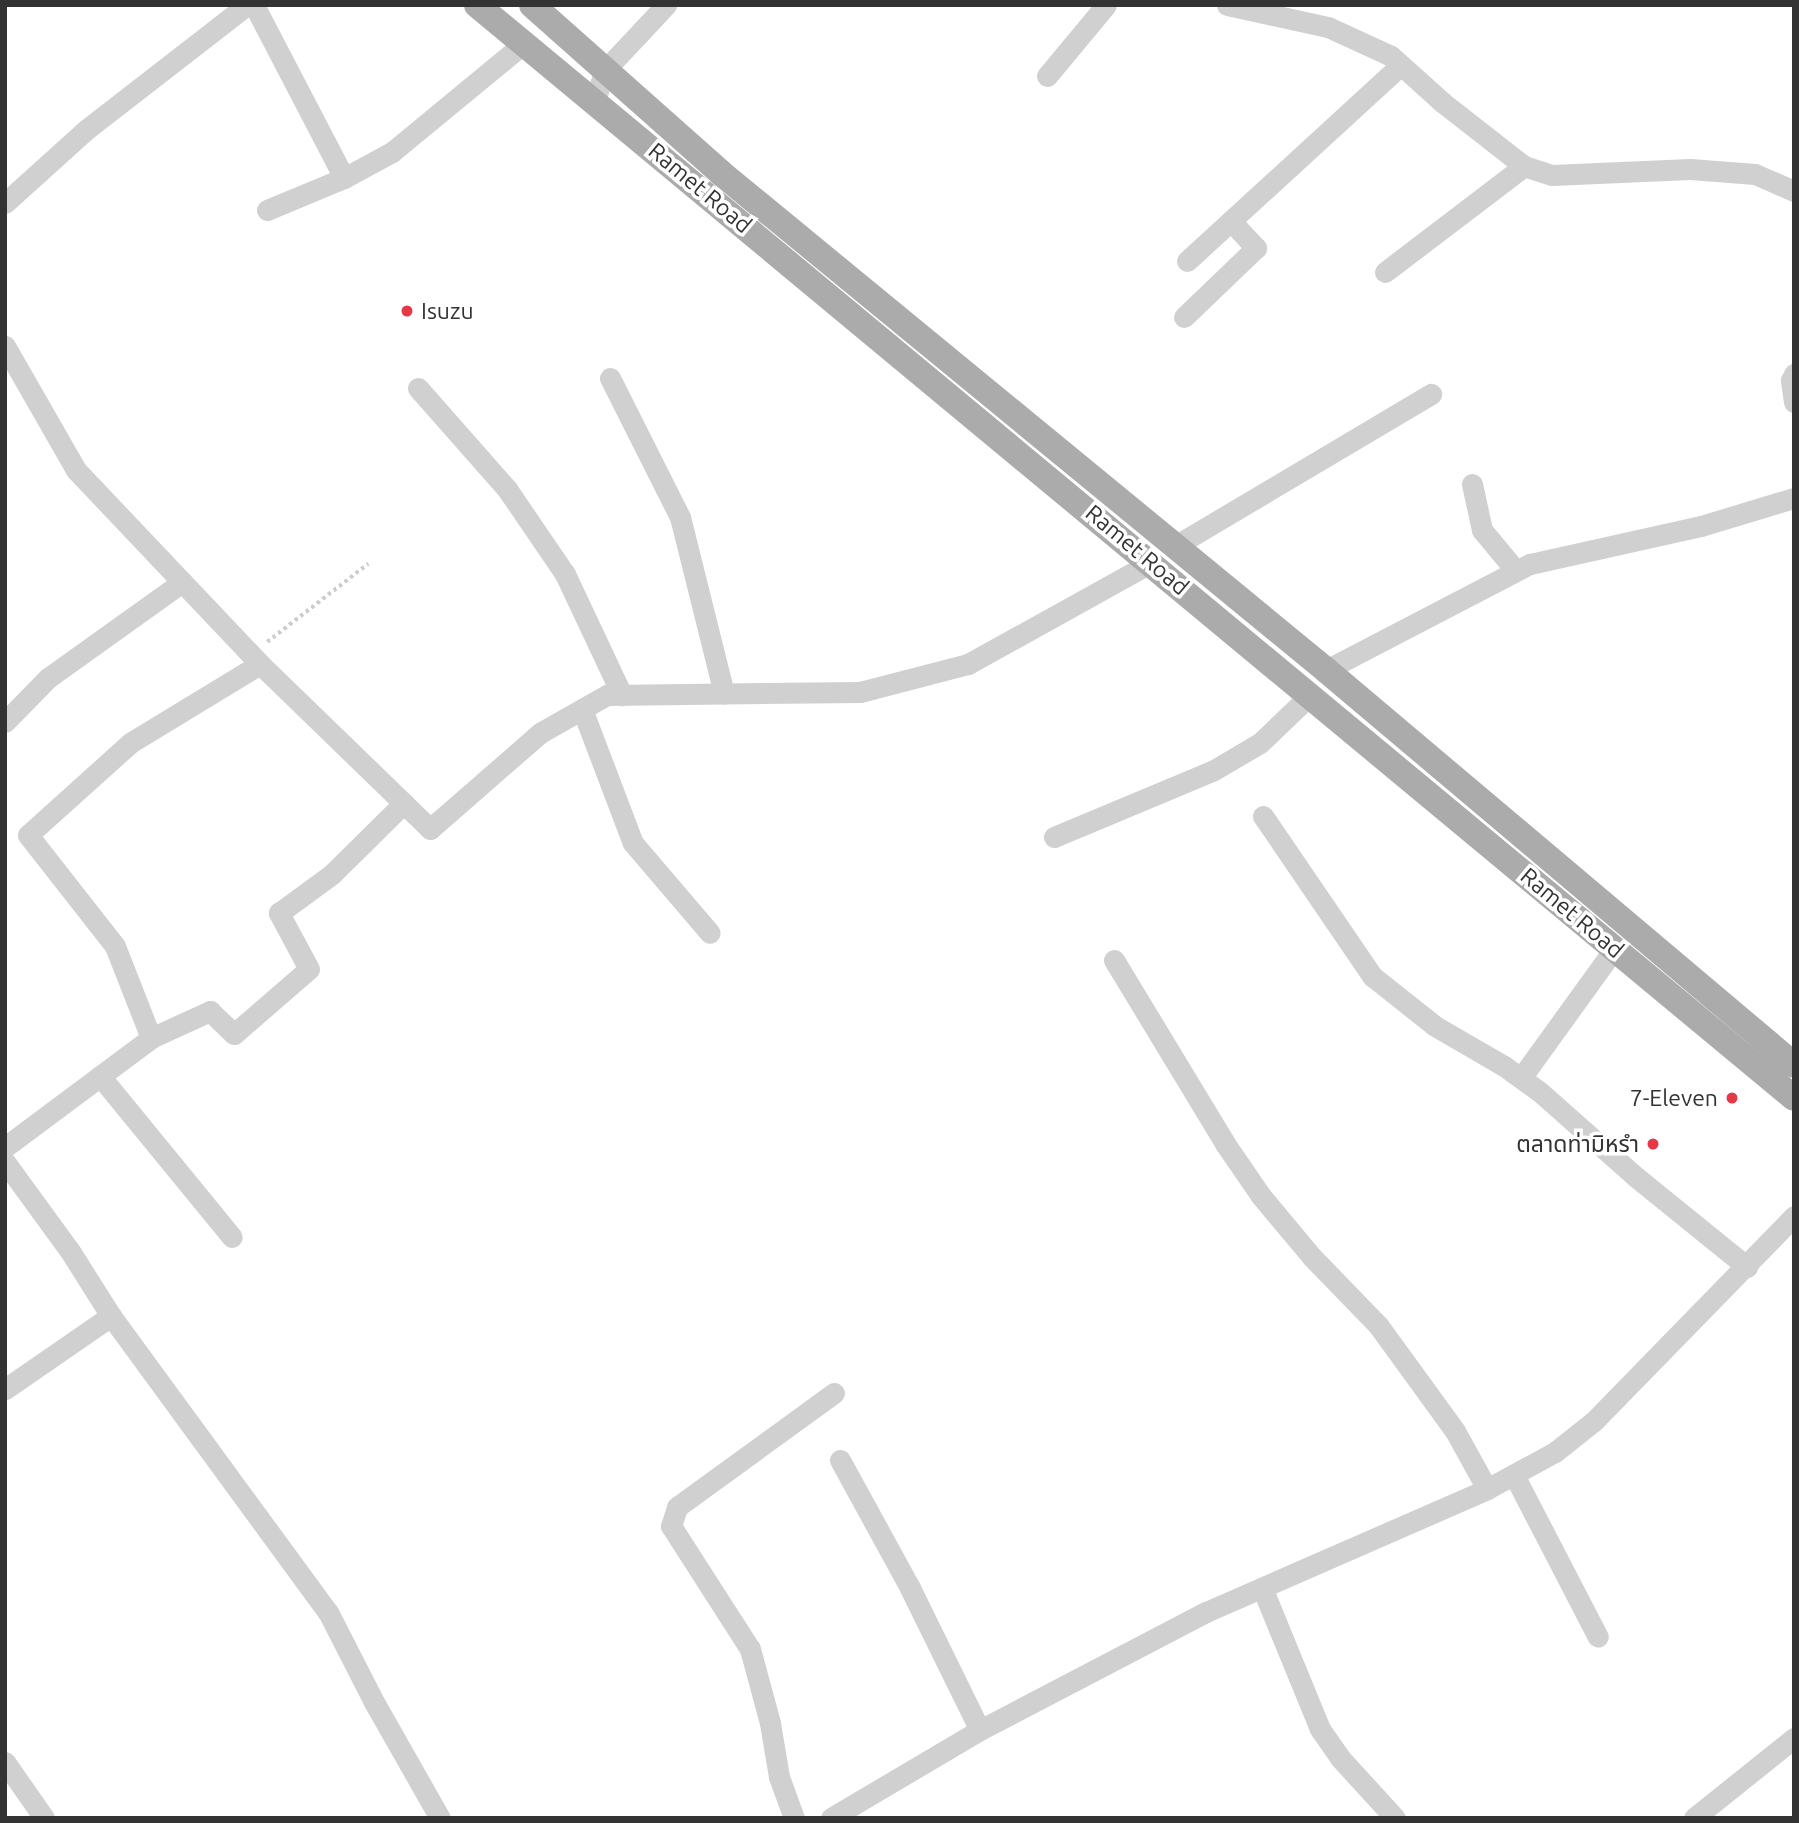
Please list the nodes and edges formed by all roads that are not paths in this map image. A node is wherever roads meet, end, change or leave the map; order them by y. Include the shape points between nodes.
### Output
1 (247, 5) edge
2 (254, 5) edge
3 (477, 5) edge
4 (532, 5) edge
5 (666, 5) edge
6 (1107, 5) edge
7 (1227, 5) edge
8 (523, 44) junction
9 (1401, 65) junction
10 (604, 71) junction
11 (1047, 76) dead end
12 (595, 101) junction
13 (1524, 166) junction
14 (344, 178) junction
15 (1794, 191) edge
16 (5, 203) edge
17 (267, 211) dead end
18 (1231, 221) junction
19 (1187, 261) dead end
20 (1385, 272) dead end
21 (1184, 317) dead end
22 (5, 346) edge
23 (1794, 374) edge
24 (610, 378) dead end
25 (418, 387) dead end
26 (1431, 394) dead end
27 (1794, 402) edge
28 (1472, 484) dead end
29 (1794, 498) edge
30 (1175, 546) junction
31 (1152, 562) junction
32 (1516, 571) junction
33 (182, 582) junction
34 (255, 659) junction
35 (1326, 670) junction
36 (724, 694) junction
37 (622, 695) junction
38 (1310, 695) junction
39 (582, 709) junction
40 (5, 722) edge
41 (404, 803) junction
42 (1263, 816) dead end
43 (1054, 837) dead end
44 (710, 933) dead end
45 (1614, 949) junction
46 (1114, 960) dead end
47 (151, 1038) junction
48 (1794, 1065) edge
49 (100, 1076) junction
50 (1521, 1078) junction
51 (1794, 1098) edge
52 (5, 1147) edge
53 (5, 1162) edge
54 (1794, 1216) edge
55 (232, 1237) dead end
56 (1747, 1267) junction
57 (111, 1316) junction
58 (5, 1388) edge
59 (834, 1393) dead end
60 (840, 1460) dead end
61 (1514, 1475) junction
62 (1488, 1489) junction
63 (1264, 1590) junction
64 (1598, 1637) dead end
65 (980, 1730) junction
66 (1794, 1738) edge
67 (5, 1762) edge
68 (44, 1818) edge
69 (439, 1818) edge
70 (794, 1818) edge
71 (831, 1818) edge
72 (1395, 1818) edge
73 (1694, 1818) edge

1 - 16 street via 87,129
2 - 14 street
3 - 8 main road, Ramet Road
4 - 10 main road, Ramet Road
5 - 10 street
6 - 11 street
7 - 9 street via 1328,27
8 - 12 main road, Ramet Road
8 - 14 street via 392,152
9 - 13 street
9 - 18 street
10 - 12 street
10 - 30 main road, Ramet Road via 721,173
12 - 31 main road, Ramet Road
13 - 15 street via 1552,175 1690,169 1755,174
13 - 20 street
14 - 17 street
18 - 19 street
18 - 21 street via 1256,248
22 - 33 street via 76,470
23 - 27 street
24 - 36 street via 680,517
25 - 37 street via 506,489 565,574
26 - 30 street
28 - 32 street via 1482,530
29 - 32 street
30 - 35 main road, Ramet Road
31 - 36 street via 968,664 860,692
31 - 38 main road, Ramet Road
32 - 35 street
33 - 34 street
33 - 40 street via 48,678
34 - 41 street
34 - 47 street via 130,743 28,835 115,946
35 - 48 main road, Ramet Road
36 - 37 street
37 - 39 street via 607,695
38 - 43 street via 1260,743 1214,770
38 - 45 main road, Ramet Road
39 - 41 street via 540,733 430,829
39 - 44 street via 633,843
41 - 47 street via 332,874 279,913 309,969 234,1034 211,1011
42 - 50 street via 1372,976 1436,1026
45 - 50 street
45 - 51 main road, Ramet Road
46 - 62 street via 1261,1196 1378,1325 1455,1432
47 - 49 street
49 - 52 street
49 - 55 street
50 - 56 street
53 - 57 street via 71,1251
54 - 56 street
56 - 61 street via 1594,1420 1555,1452
57 - 58 street
57 - 69 street via 328,1612
59 - 70 street via 677,1507 671,1526 750,1648 779,1777
60 - 65 street via 910,1587
61 - 62 street
61 - 64 street
62 - 63 street
63 - 65 street via 1206,1612
63 - 72 street via 1320,1729 1339,1758
65 - 71 street
66 - 73 street
67 - 68 street

